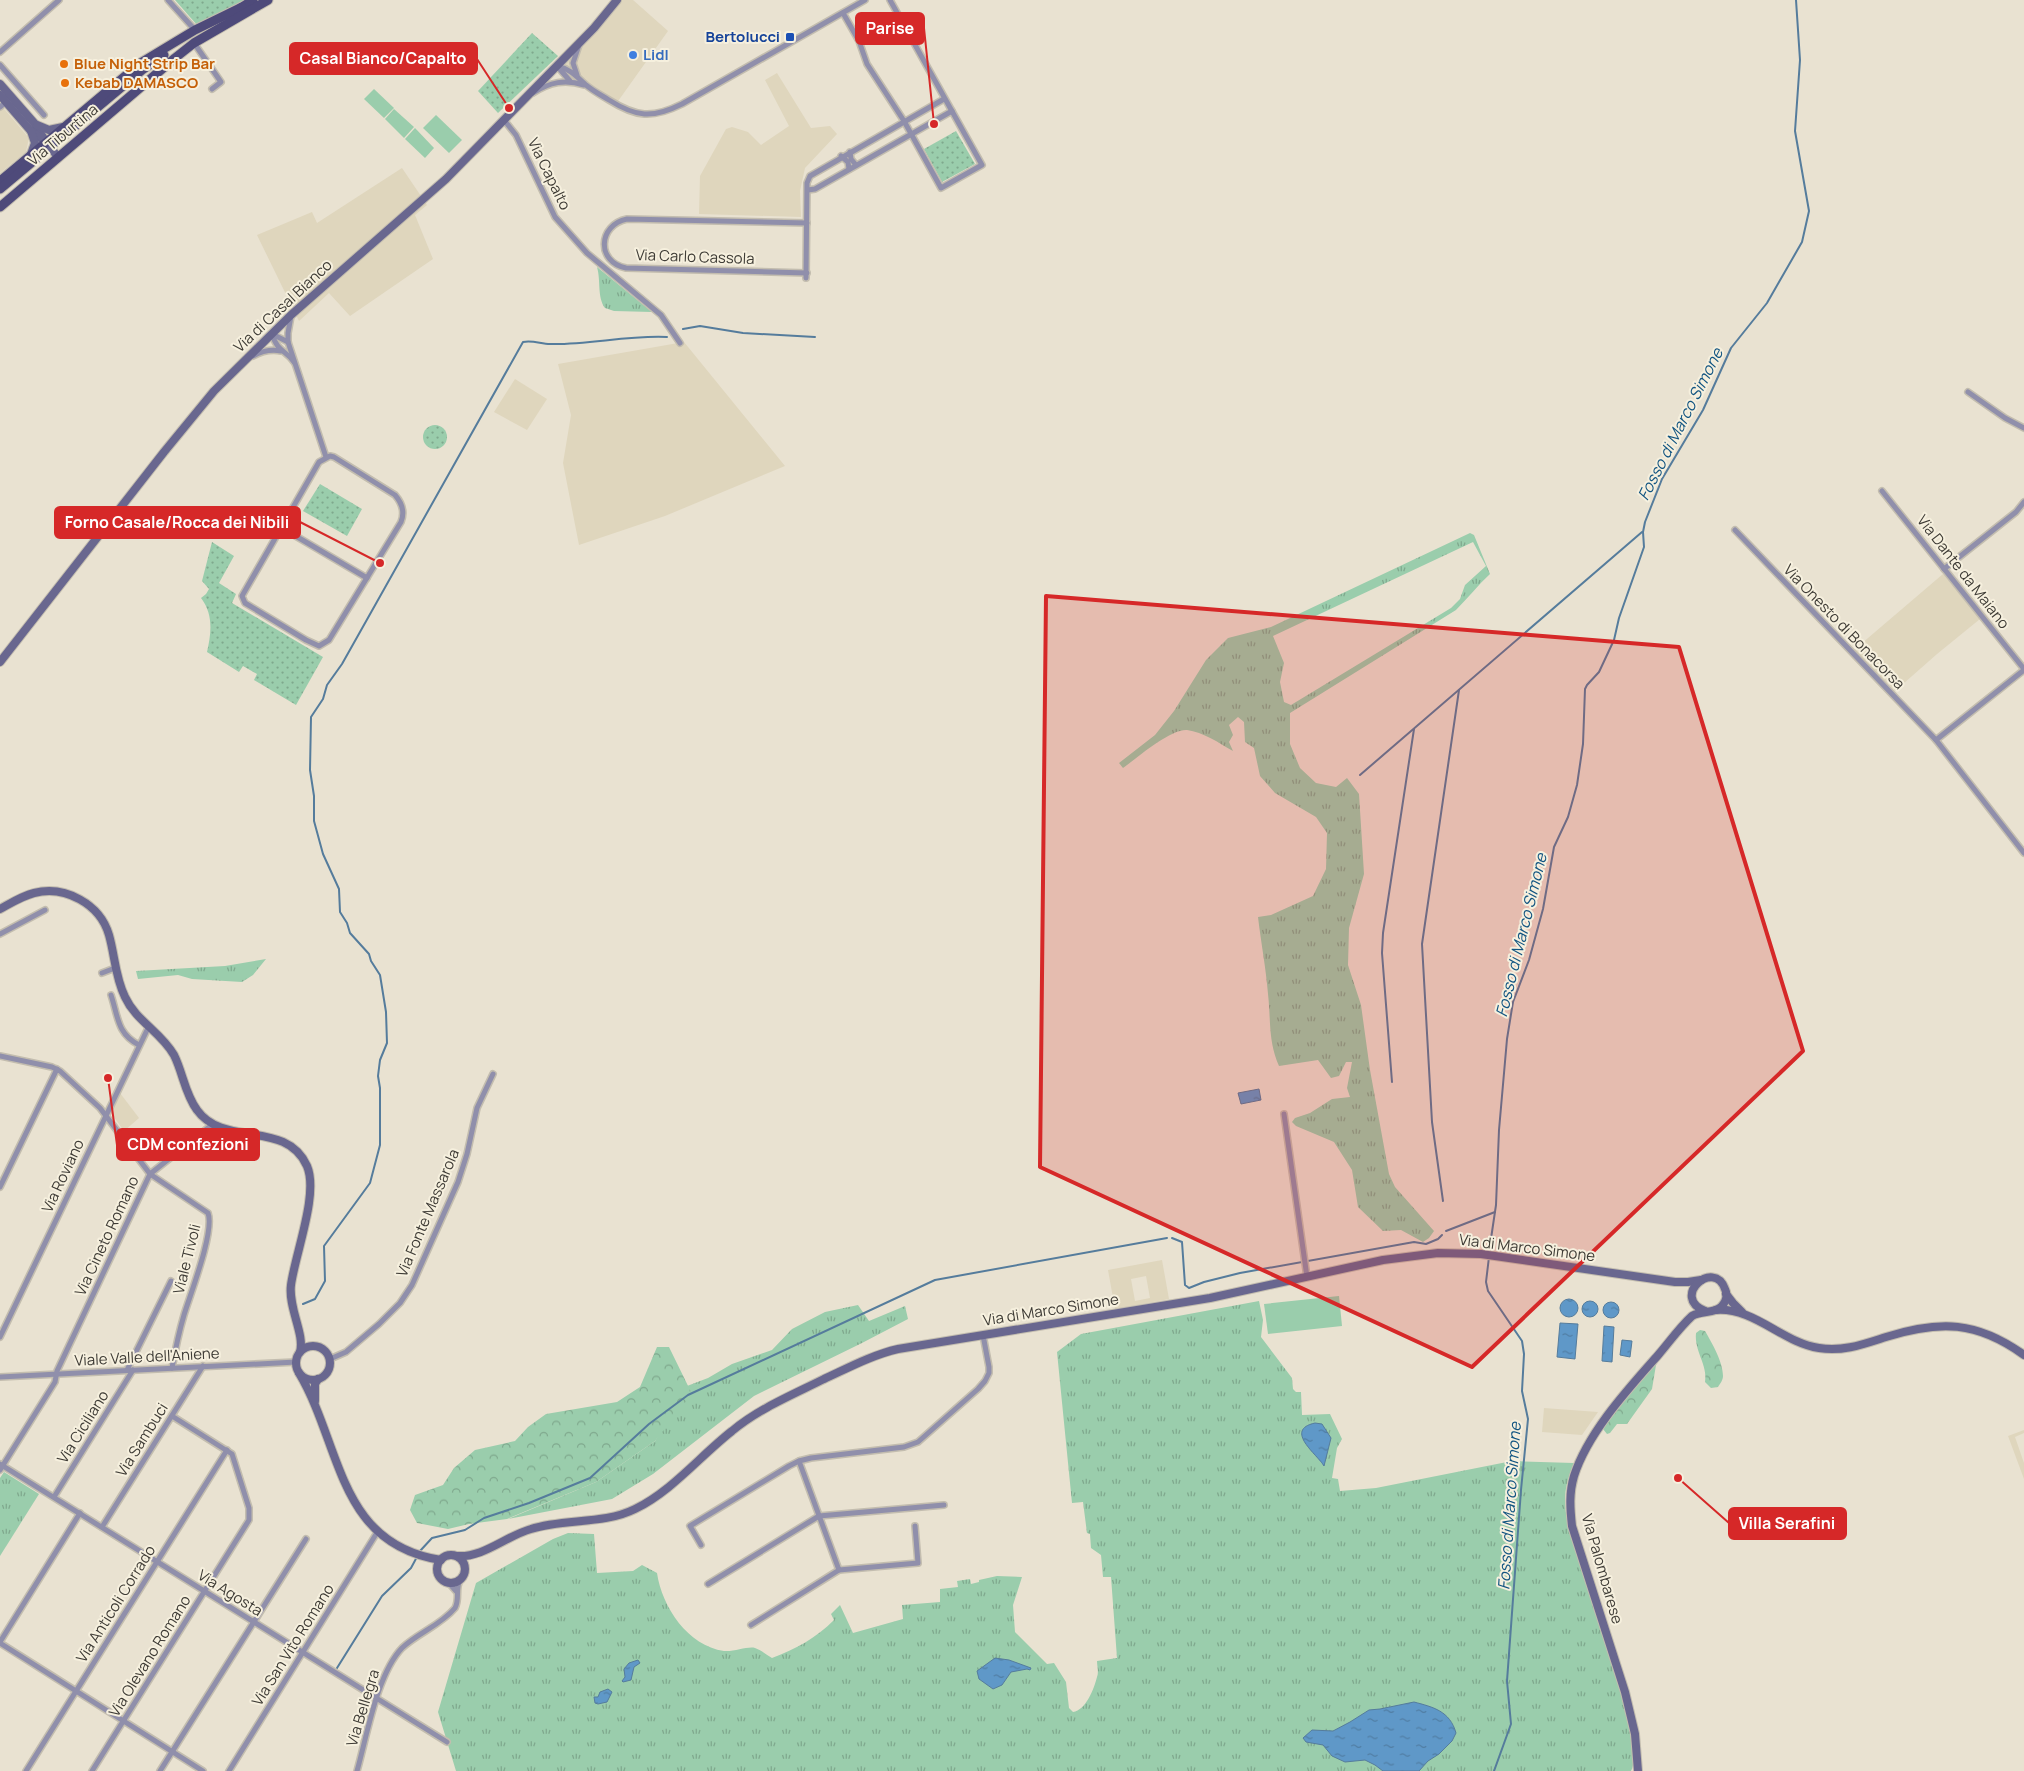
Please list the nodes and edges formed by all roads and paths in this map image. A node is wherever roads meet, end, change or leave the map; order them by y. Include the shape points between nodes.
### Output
1 (59, 0) edge
2 (168, 0) edge
3 (253, 0) edge
4 (268, 0) edge
5 (617, 0) edge
6 (865, 0) edge
7 (890, 0) edge
8 (242, 7) junction
9 (843, 13) junction
10 (195, 30) junction
11 (582, 40) junction
12 (194, 43) junction
13 (0, 52) edge
14 (0, 65) edge
15 (557, 66) junction
16 (577, 75) junction
17 (570, 81) junction
18 (0, 84) edge
19 (587, 86) junction
20 (212, 89) dead end
21 (21, 90) junction
22 (0, 95) edge
23 (944, 99) junction
24 (523, 100) junction
25 (6, 102) edge
26 (952, 111) junction
27 (44, 115) dead end
28 (504, 120) junction
29 (904, 121) junction
30 (63, 126) junction
31 (32, 127) junction
32 (911, 134) junction
33 (46, 142) junction
34 (56, 142) dead end
35 (850, 152) junction
36 (43, 153) dead end
37 (31, 154) junction
38 (842, 156) junction
39 (58, 157) junction
40 (856, 165) junction
41 (849, 169) junction
42 (0, 181) edge
43 (0, 189) edge
44 (808, 190) junction
45 (0, 207) edge
46 (807, 223) junction
47 (292, 315) junction
48 (272, 334) junction
49 (288, 342) junction
50 (680, 343) dead end
51 (281, 351) junction
52 (244, 361) junction
53 (298, 369) junction
54 (1968, 392) dead end
55 (2024, 428) edge
56 (326, 456) junction
57 (1882, 491) dead end
58 (2024, 502) edge
59 (282, 528) junction
60 (1735, 530) dead end
61 (1944, 569) junction
62 (367, 578) junction
63 (0, 662) edge
64 (2024, 669) edge
65 (1936, 740) junction
66 (2024, 853) edge
67 (0, 909) edge
68 (45, 910) dead end
69 (0, 926) edge
70 (2, 933) edge
71 (115, 968) junction
72 (102, 973) dead end
73 (111, 995) dead end
74 (149, 1026) junction
75 (140, 1045) junction
76 (0, 1056) edge
77 (57, 1069) junction
78 (493, 1074) dead end
79 (1284, 1114) dead end
80 (106, 1115) junction
81 (212, 1124) junction
82 (150, 1174) junction
83 (0, 1187) edge
84 (1307, 1277) junction
85 (1701, 1280) junction
86 (171, 1281) dead end
87 (1675, 1282) junction
88 (1692, 1293) junction
89 (1726, 1294) junction
90 (1695, 1304) junction
91 (1716, 1310) junction
92 (1705, 1311) junction
93 (1748, 1316) junction
94 (1689, 1319) junction
95 (299, 1332) junction
96 (983, 1335) junction
97 (0, 1337) edge
98 (315, 1346) junction
99 (300, 1352) junction
100 (2024, 1355) edge
101 (330, 1359) junction
102 (296, 1362) junction
103 (203, 1366) junction
104 (172, 1368) junction
105 (130, 1370) junction
106 (299, 1373) junction
107 (56, 1375) junction
108 (0, 1377) edge
109 (318, 1379) junction
110 (315, 1403) junction
111 (172, 1416) junction
112 (227, 1450) junction
113 (799, 1461) junction
114 (1, 1467) edge
115 (54, 1497) junction
116 (944, 1505) dead end
117 (80, 1513) junction
118 (819, 1516) junction
119 (915, 1526) dead end
120 (102, 1527) junction
121 (378, 1531) junction
122 (306, 1539) dead end
123 (701, 1545) dead end
124 (479, 1553) junction
125 (457, 1556) junction
126 (422, 1557) junction
127 (441, 1560) junction
128 (157, 1562) junction
129 (839, 1570) junction
130 (465, 1571) junction
131 (438, 1573) junction
132 (460, 1580) junction
133 (449, 1582) junction
134 (708, 1584) dead end
135 (205, 1592) junction
136 (457, 1594) junction
137 (253, 1622) junction
138 (751, 1625) dead end
139 (0, 1642) edge
140 (302, 1653) junction
141 (76, 1691) junction
142 (377, 1699) junction
143 (124, 1721) junction
144 (447, 1742) dead end
145 (173, 1751) junction
146 (26, 1771) edge
147 (92, 1771) edge
148 (160, 1771) edge
149 (204, 1771) edge
150 (229, 1771) edge
151 (357, 1771) edge
152 (1638, 1771) edge

1 - 13 street
2 - 10 street
3 - 8 main road, Via Tiburtina
4 - 12 main road, Via Tiburtina
5 - 11 street, Via di Casal Bianco
6 - 9 street
7 - 23 street
8 - 10 main road
8 - 34 main road, Via Tiburtina via 150,64
9 - 19 street via 682,104 658,113 632,112
9 - 29 street via 859,41 867,64
10 - 30 main road via 139,64
11 - 15 street, Via di Casal Bianco
11 - 16 street via 573,63
12 - 20 street via 221,82
12 - 39 main road, Via Tiburtina
14 - 21 street
15 - 16 street
15 - 17 street
15 - 24 street, Via di Casal Bianco
16 - 19 street
17 - 19 street
17 - 24 street via 550,84
18 - 25 street
21 - 25 street
21 - 27 street
22 - 25 street
23 - 26 street
23 - 29 street
24 - 28 street, Via di Casal Bianco
25 - 31 street
26 - 32 street
26 - 32 street via 982,165 941,188
28 - 47 street, Via di Casal Bianco via 446,179
28 - 50 street, Via Capalto via 516,135 548,207 560,224 587,253 661,315
29 - 32 street
29 - 35 street
30 - 31 street via 50,130
30 - 33 main road
31 - 33 street
31 - 37 street via 35,143
32 - 40 street
33 - 37 main road
33 - 39 street
35 - 38 street
35 - 40 street
36 - 43 main road, Via Tiburtina
37 - 42 main road
38 - 41 street
38 - 44 street via 811,174 807,181
39 - 45 main road, Via Tiburtina
40 - 41 street
41 - 44 street
44 - 46 street
46 - 46 street, Via Carlo Cassola via 806,275 626,268 611,262 604,246 610,228 627,219
47 - 48 street, Via di Casal Bianco
47 - 49 street
48 - 49 street
48 - 51 street
48 - 52 street, Via di Casal Bianco
49 - 53 street
51 - 52 street via 260,352
51 - 53 street
52 - 63 street, Via di Casal Bianco via 164,452
53 - 56 street
54 - 55 street
56 - 59 street via 319,462
56 - 62 street via 334,456 395,495 401,504 401,522
57 - 61 street, Via Dante da Maiano
58 - 61 street
59 - 62 street
59 - 62 street via 242,599 306,640 319,646 328,642
60 - 65 street, Via Onesto di Bonacorsa
61 - 64 street, Via Dante da Maiano
64 - 65 street
65 - 66 street, Via Onesto di Bonacorsa
67 - 71 street via 47,890 82,900 105,924
68 - 70 street
69 - 70 street
71 - 72 street
71 - 74 street via 126,999
73 - 75 street via 121,1029
74 - 75 street, Via Roviano
74 - 81 street via 174,1055 193,1104
75 - 80 street, Via Roviano
76 - 77 street, Viale Tivoli
77 - 80 street, Viale Tivoli
77 - 83 street
78 - 101 street, Via Fonte Massarola via 475,1112 458,1182 412,1285 400,1303 378,1324 346,1352
79 - 84 street
80 - 82 street, Viale Tivoli
80 - 97 street, Via Roviano
81 - 82 street, Via Cineto Romano
81 - 95 street via 280,1140 294,1148 308,1168 310,1195 291,1288 292,1312
82 - 104 street, Viale Tivoli via 205,1210 209,1216 203,1258
82 - 107 street, Via Cineto Romano
84 - 87 street, Via di Marco Simone via 1400,1257 1438,1253 1481,1254
84 - 96 street, Via di Marco Simone via 1210,1298
85 - 87 street, Via di Marco Simone
85 - 88 street
85 - 89 street via 1718,1280
86 - 105 street, Via Ciciliano
87 - 88 street, Via di Marco Simone via 1689,1288
88 - 90 street
89 - 91 street via 1724,1304
89 - 93 street
90 - 92 street
90 - 94 street, Via Palombarese
91 - 92 street
91 - 93 street
92 - 94 street, Via Palombarese
93 - 100 street via 1791,1339 1818,1348 1847,1348 1909,1330 1951,1326 1979,1332
94 - 152 street, Via Palombarese via 1609,1415 1583,1456 1571,1489 1572,1526 1625,1692 1635,1734
95 - 98 street via 306,1342
95 - 99 street
96 - 113 street via 989,1367 987,1379 918,1442 904,1447
96 - 124 street, Via di Marco Simone via 898,1349 865,1360 752,1415 667,1487 635,1509 613,1517 540,1526 518,1533
98 - 99 street
98 - 101 street via 326,1352
99 - 102 street
101 - 109 street via 329,1369
102 - 103 street, Viale Valle dell'Aniene
102 - 106 street
103 - 104 street, Viale Valle dell'Aniene
103 - 111 street, Via Sambuci
104 - 105 street, Viale Valle dell'Aniene
105 - 107 street, Viale Valle dell'Aniene
105 - 115 street, Via Ciciliano
106 - 109 street via 308,1379
106 - 110 street
107 - 108 street, Viale Valle dell'Aniene
107 - 114 street, Via Cineto Romano via 55,1382
109 - 110 street
110 - 121 street via 346,1488 357,1508
111 - 112 street
111 - 120 street, Via Sambuci
112 - 128 street, Via Anticoli Corrado
112 - 135 street, Via Olevano Romano via 234,1459 249,1508 249,1520
113 - 118 street
113 - 123 street via 690,1526
114 - 115 street, Via Agosta
115 - 117 street, Via Agosta
116 - 118 street
117 - 120 street, Via Agosta
117 - 139 street
118 - 129 street
118 - 134 street
119 - 129 street via 918,1563
120 - 128 street, Via Agosta
121 - 126 street
121 - 140 street, Via San Vito Romano
122 - 137 street
124 - 125 street, Via di Marco Simone
124 - 130 street, Via di Marco Simone
125 - 127 street via 448,1555
125 - 130 street via 464,1563
126 - 127 street
126 - 131 street
127 - 131 street
128 - 135 street, Via Agosta
128 - 141 street, Via Anticoli Corrado
129 - 138 street
130 - 132 street
131 - 133 street
132 - 133 street
132 - 136 street, Via Bellegra
133 - 136 street
135 - 137 street, Via Agosta
135 - 143 street, Via Olevano Romano
136 - 142 street, Via Bellegra via 457,1605 452,1612 396,1656
137 - 140 street, Via Agosta
137 - 145 street
139 - 141 street
140 - 142 street, Via Agosta
140 - 150 street, Via San Vito Romano
141 - 143 street
141 - 146 street, Via Anticoli Corrado
142 - 144 street, Via Agosta
142 - 151 street, Via Bellegra
143 - 145 street
143 - 147 street, Via Olevano Romano
145 - 148 street
145 - 149 street

